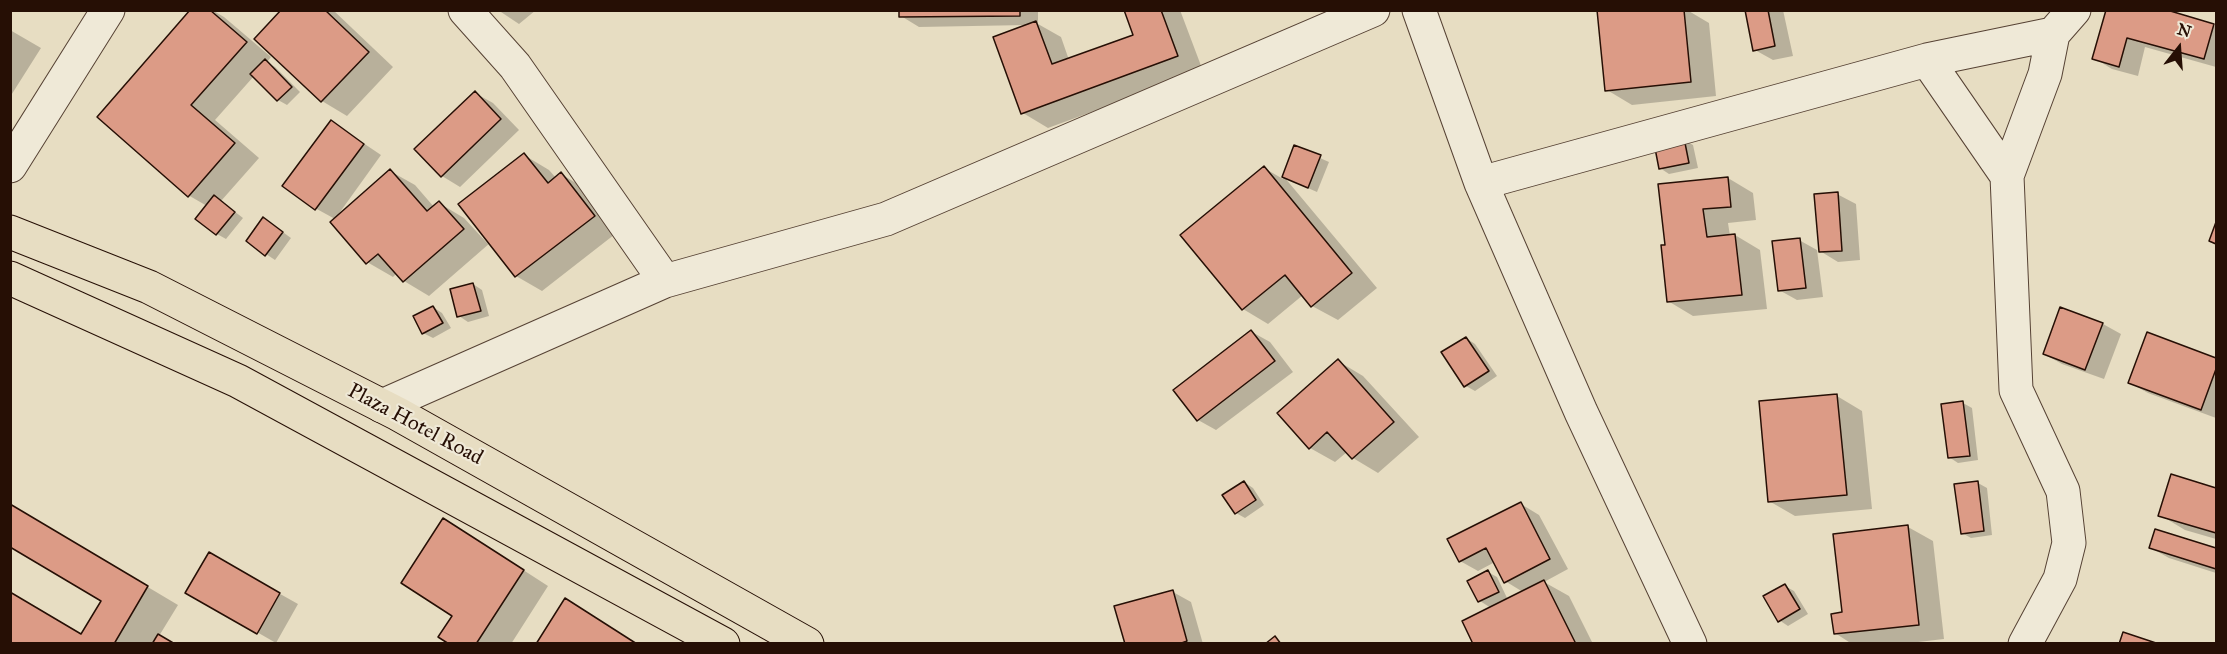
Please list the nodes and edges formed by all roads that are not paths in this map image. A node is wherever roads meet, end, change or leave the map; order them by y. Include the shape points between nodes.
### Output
1 (108, 10) edge
2 (465, 10) edge
3 (1373, 10) edge
4 (1419, 10) edge
5 (2064, 22) edge
6 (1927, 60) junction
7 (10, 166) edge
8 (2007, 176) junction
9 (1481, 183) junction
10 (10, 232) edge
11 (10, 278) edge
12 (665, 281) junction
13 (382, 406) junction
14 (723, 644) edge
15 (807, 644) edge
16 (1690, 644) edge
17 (2025, 644) edge

1 - 7 street
2 - 12 street via 515,66
3 - 12 street via 886,219
4 - 9 street
5 - 6 street
5 - 8 street
6 - 8 street
6 - 9 street
8 - 17 street via 2016,390 2063,491 2069,543 2060,579
9 - 16 street via 1581,412
10 - 13 main road, Plaza Hotel Road via 149,287
11 - 14 main road via 238,381
12 - 13 street
13 - 15 main road, Plaza Hotel Road

